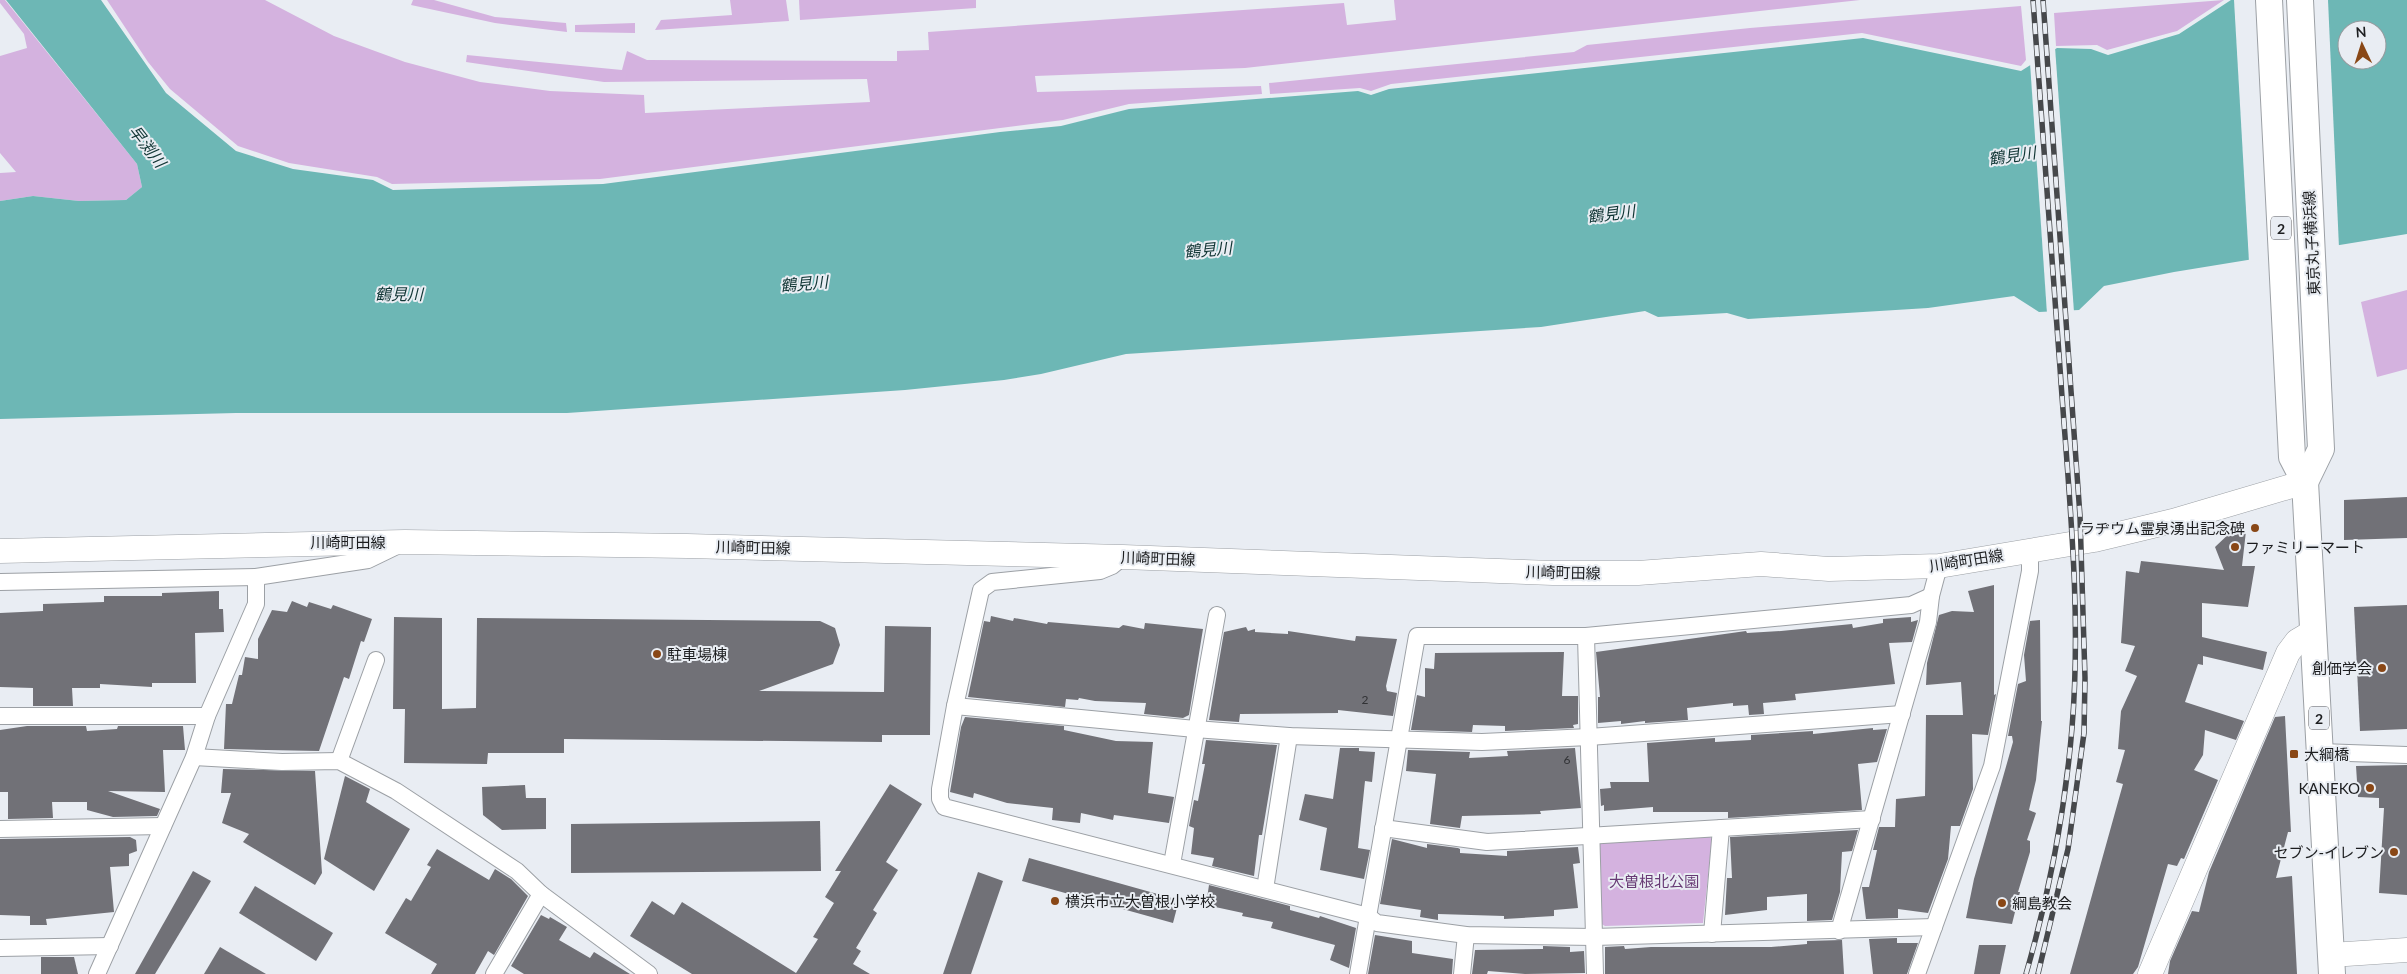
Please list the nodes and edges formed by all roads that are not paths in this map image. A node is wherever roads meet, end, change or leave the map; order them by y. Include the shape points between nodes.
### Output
1 (2269, 0) edge
2 (2300, 0) edge
3 (2305, 482) junction
4 (405, 542) junction
5 (0, 550) edge
6 (2030, 551) junction
7 (1123, 557) junction
8 (1939, 566) junction
9 (256, 577) junction
10 (0, 582) edge
11 (1931, 596) junction
12 (1216, 615) dead end
13 (2314, 631) junction
14 (1586, 636) junction
15 (376, 660) dead end
16 (955, 706) junction
17 (1902, 714) junction
18 (0, 716) edge
19 (207, 716) junction
20 (1195, 729) junction
21 (1289, 736) junction
22 (1589, 737) junction
23 (1399, 738) junction
24 (2320, 752) junction
25 (2407, 755) edge
26 (194, 758) junction
27 (339, 761) junction
28 (1872, 819) junction
29 (163, 826) junction
30 (1383, 828) junction
31 (1721, 828) junction
32 (0, 829) edge
33 (1592, 836) junction
34 (1172, 864) junction
35 (1265, 889) junction
36 (541, 894) junction
37 (1368, 916) junction
38 (1934, 927) junction
39 (1839, 931) junction
40 (1712, 934) junction
41 (1466, 935) junction
42 (1594, 937) junction
43 (110, 946) junction
44 (0, 948) edge
45 (2407, 950) edge
46 (2332, 964) edge
47 (97, 974) edge
48 (494, 974) edge
49 (649, 974) edge
50 (1358, 974) edge
51 (1462, 974) edge
52 (1595, 974) edge
53 (1917, 974) edge
54 (2150, 974) edge

1 - 3 main road, 東京丸子横浜線 / 2 via 2292,457
2 - 3 main road, 東京丸子横浜線 / 2 via 2321,449
3 - 6 main road, 川崎町田線 via 2172,521
3 - 13 main road, 東京丸子横浜線 / 2
4 - 5 main road, 川崎町田線
4 - 7 main road, 川崎町田線
4 - 9 street via 368,560
6 - 8 main road, 川崎町田線
6 - 38 street via 2030,571 1992,766
7 - 8 main road, 川崎町田線 via 1553,573 1638,573 1761,564 1822,569
7 - 16 street via 1100,571 986,584 977,601
8 - 11 street
9 - 10 street
9 - 19 street via 256,604
11 - 14 street via 1911,605
11 - 17 street via 1928,622
12 - 20 street
13 - 24 main road, 東京丸子横浜線 / 2
13 - 54 main road via 2297,641 2288,653
14 - 22 street
14 - 23 street via 1417,636
15 - 27 street
16 - 20 street
16 - 34 street via 940,789 944,807
17 - 22 street
17 - 28 street
18 - 19 street
19 - 26 street
20 - 21 street
20 - 34 street
21 - 23 street
21 - 35 street
22 - 23 street via 1482,742
22 - 33 street
23 - 30 street
24 - 25 street
24 - 46 main road, 東京丸子横浜線 / 2
26 - 27 street
26 - 29 street
27 - 36 street via 396,791 517,871
28 - 31 street
28 - 39 street
29 - 32 street
29 - 43 street
30 - 33 street via 1487,842
30 - 37 street
31 - 33 street
31 - 40 street
33 - 42 street
34 - 35 street
35 - 37 street
36 - 48 street
36 - 49 street
37 - 41 street via 1377,924
37 - 50 street
38 - 39 street
38 - 53 street
39 - 40 street
40 - 42 street
41 - 42 street
41 - 51 street
42 - 52 street
43 - 44 street
43 - 47 street
45 - 46 main road

